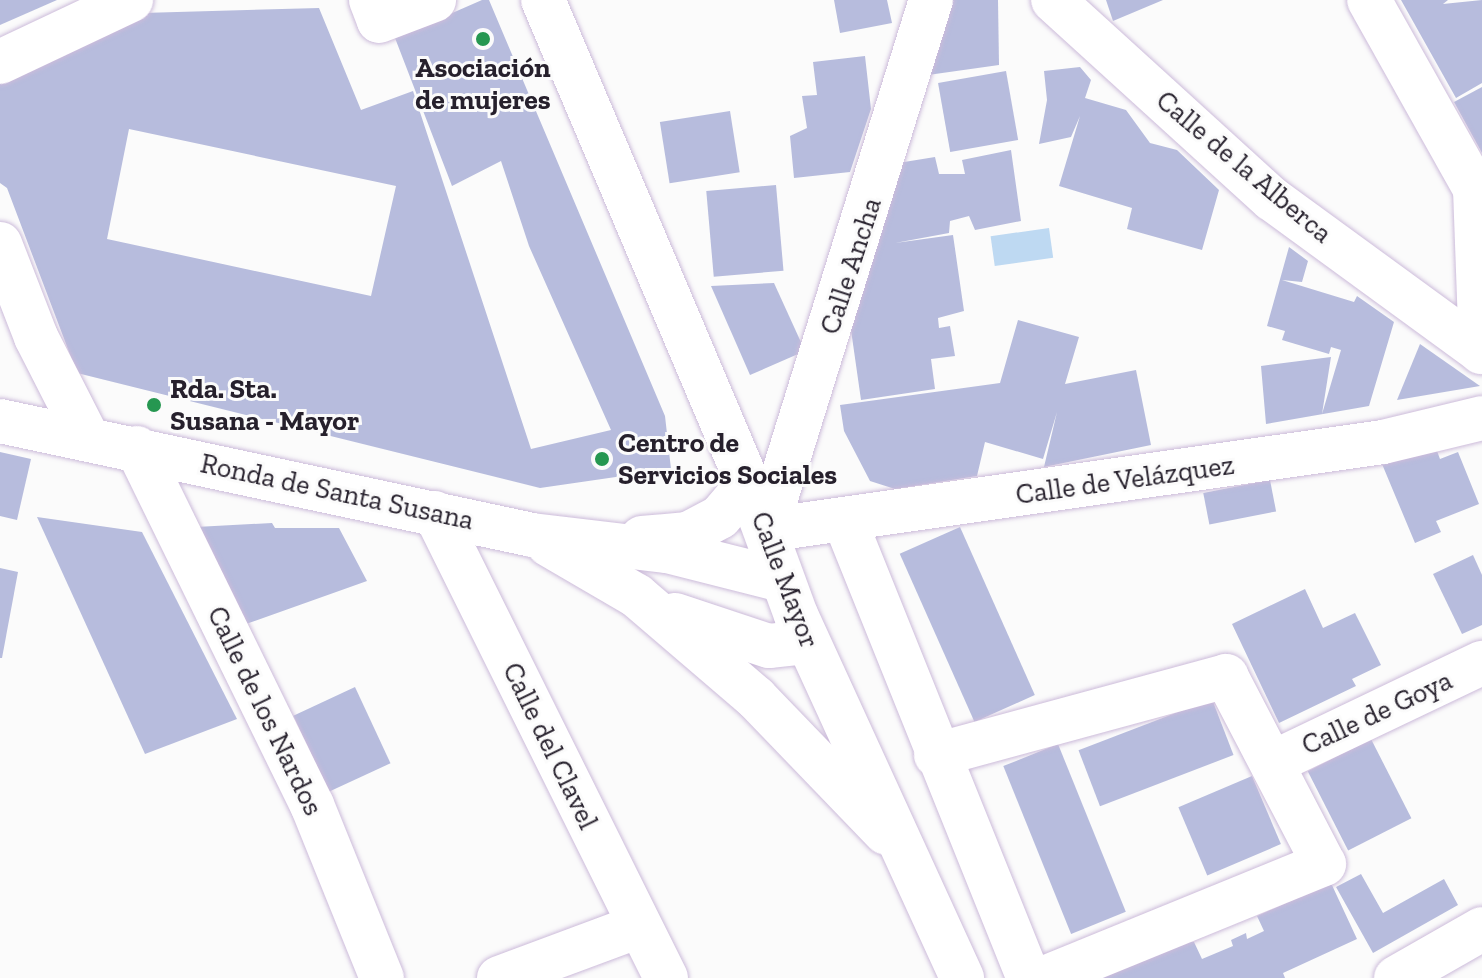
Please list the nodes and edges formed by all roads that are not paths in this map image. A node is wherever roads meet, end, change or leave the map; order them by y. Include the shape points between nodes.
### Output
1 (131, 0) edge
2 (434, 0) edge
3 (543, 0) edge
4 (931, 0) edge
5 (1053, 0) edge
6 (1369, 0) edge
7 (375, 10) edge
8 (0, 62) edge
9 (0, 244) edge
10 (1482, 352) edge
11 (1482, 418) edge
12 (0, 421) edge
13 (87, 437) junction
14 (137, 448) junction
15 (748, 484) junction
16 (435, 513) junction
17 (845, 521) junction
18 (766, 530) junction
19 (532, 535) junction
20 (596, 542) junction
21 (782, 580) junction
22 (637, 596) junction
23 (808, 642) junction
24 (1482, 663) edge
25 (936, 755) junction
26 (1272, 763) junction
27 (908, 855) junction
28 (639, 926) junction
29 (1482, 929) edge
30 (382, 978) edge
31 (499, 978) edge
32 (666, 978) edge
33 (962, 978) edge
34 (1029, 978) edge
35 (1044, 978) edge
36 (1396, 978) edge

1 - 8 street
2 - 7 street
3 - 15 street, Calle Mayor
4 - 18 street, Calle Ancha
5 - 10 street, Calle de la Alberca via 1272,199
6 - 10 street via 1475,189
9 - 13 street via 36,337
11 - 17 street, Calle de Velázquez via 1383,442
12 - 13 street, Ronda de Santa Susana
13 - 14 street, Ronda de Santa Susana
14 - 16 street, Ronda de Santa Susana
14 - 30 street, Calle de los Nardos via 312,805
15 - 18 street, Calle Mayor
15 - 20 street, Ronda de Santa Susana via 720,517 688,534
16 - 19 street, Ronda de Santa Susana
16 - 28 street, Calle del Clavel
17 - 18 street, Calle de Velázquez
17 - 25 street
18 - 21 street, Calle Mayor
19 - 20 street, Ronda de Santa Susana
19 - 22 street, Ronda de Santa Susana
20 - 21 street, Ronda de Santa Susana via 667,551
21 - 23 street, Calle Mayor
22 - 23 street, Ronda de Santa Susana via 699,626 769,646
22 - 27 street, Ronda de Santa Susana via 756,698
23 - 27 street, Calle Mayor
24 - 26 street, Calle de Goya
25 - 26 street via 1226,676
25 - 34 street
26 - 35 street via 1324,864
27 - 33 street, Calle Mayor
28 - 31 street
28 - 32 street, Calle del Clavel
29 - 36 street

